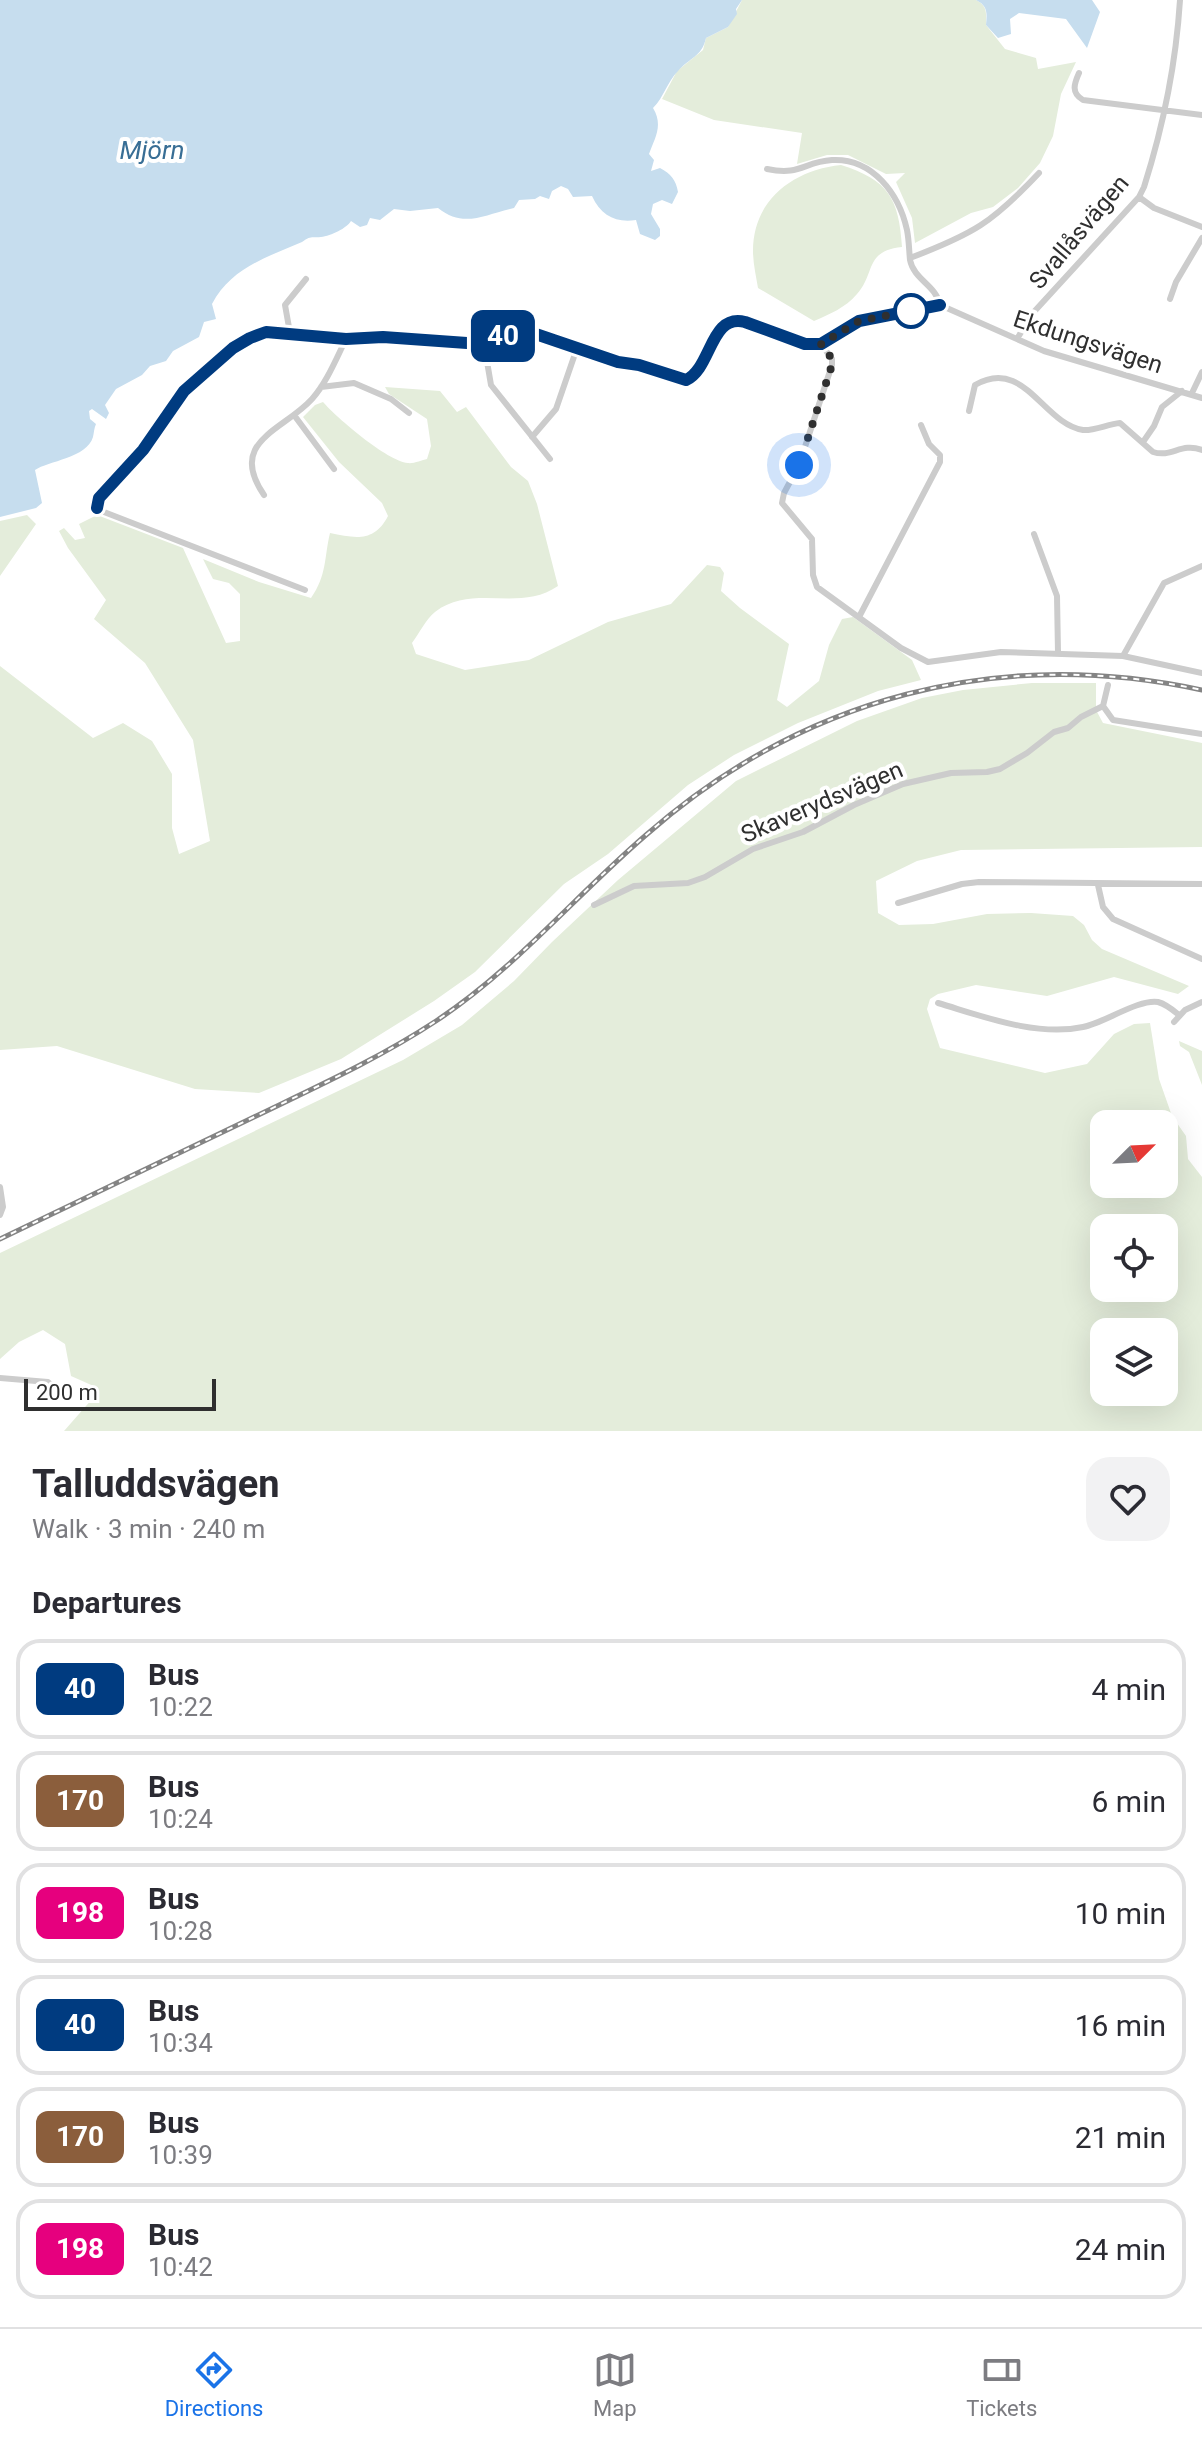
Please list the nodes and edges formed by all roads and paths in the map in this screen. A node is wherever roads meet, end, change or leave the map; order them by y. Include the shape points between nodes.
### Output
1 (1180, 0) edge
2 (1079, 73) dead end
3 (1164, 110) junction
4 (1202, 115) edge
5 (767, 169) dead end
6 (1039, 173) dead end
7 (1139, 197) junction
8 (1202, 227) edge
9 (1202, 238) edge
10 (910, 258) junction
11 (306, 279) dead end
12 (1170, 299) dead end
13 (940, 305) junction
14 (290, 333) junction
15 (346, 339) junction
16 (1017, 339) junction
17 (484, 344) junction
18 (821, 344) junction
19 (577, 348) junction
20 (1202, 372) edge
21 (321, 387) junction
22 (1182, 391) junction
23 (1192, 393) junction
24 (1202, 398) edge
25 (969, 411) dead end
26 (409, 413) dead end
27 (294, 415) junction
28 (921, 425) dead end
29 (532, 437) junction
30 (1143, 442) junction
31 (1202, 450) edge
32 (550, 459) dead end
33 (334, 469) dead end
34 (264, 495) dead end
35 (1034, 534) dead end
36 (1202, 566) edge
37 (305, 590) dead end
38 (859, 617) junction
39 (1058, 653) junction
40 (1123, 656) junction
41 (1202, 673) edge
42 (1108, 685) dead end
43 (1103, 706) junction
44 (1202, 734) edge
45 (1202, 884) edge
46 (1098, 885) junction
47 (898, 903) dead end
48 (594, 905) dead end
49 (1202, 959) edge
50 (1202, 1002) edge
51 (938, 1003) dead end
52 (1179, 1015) junction
53 (1174, 1022) dead end
54 (0, 1187) edge
55 (0, 1215) edge
56 (0, 1378) edge
57 (58, 1390) dead end

1 - 3 street, Svallåsvägen
2 - 3 street via 1074,88 1083,100
3 - 4 street
3 - 7 street, Svallåsvägen
5 - 10 street via 787,173 832,160 877,174 902,214
6 - 10 street via 987,223
7 - 8 street
7 - 16 street, Svallåsvägen via 1032,314
9 - 12 street
10 - 13 street
11 - 14 street via 285,305
13 - 16 street, Ekdungsvägen
13 - 18 street via 859,321
14 - 15 street
14 - 37 street via 273,331 250,338 184,391 143,450 99,498 97,508
15 - 17 street
15 - 21 street
16 - 22 street, Ekdungsvägen
17 - 19 street via 521,329
17 - 29 street via 491,385
18 - 19 street via 805,344 737,320 728,322 697,372 686,380
18 - 38 street via 832,365 782,503 812,539 817,587
19 - 29 street via 556,409
20 - 23 street
21 - 26 street via 354,383
21 - 27 street
22 - 23 street, Ekdungsvägen
22 - 30 street, Ekdungsvägen via 1162,407
23 - 24 street, Ekdungsvägen
25 - 30 street via 975,385 999,376 1018,384 1071,425 1090,430 1120,423
27 - 33 street
27 - 34 street via 255,448 254,480
28 - 38 street via 940,462
29 - 32 street
30 - 31 street via 1159,455 1184,446
35 - 39 street via 1057,596
36 - 40 street via 1164,583
38 - 39 street via 928,662 1001,652
39 - 40 street
40 - 41 street
42 - 43 street
43 - 44 street via 1113,720
43 - 48 street, Skaverydsvägen via 993,771 951,773 903,784 789,838 753,849 705,877 634,886
45 - 46 street
46 - 47 street via 979,882
46 - 49 street via 1103,907 1113,919
50 - 52 street
51 - 52 street via 1016,1024 1059,1029 1083,1027 1150,1002 1163,1003
52 - 53 street
54 - 55 street
56 - 57 street via 48,1382

